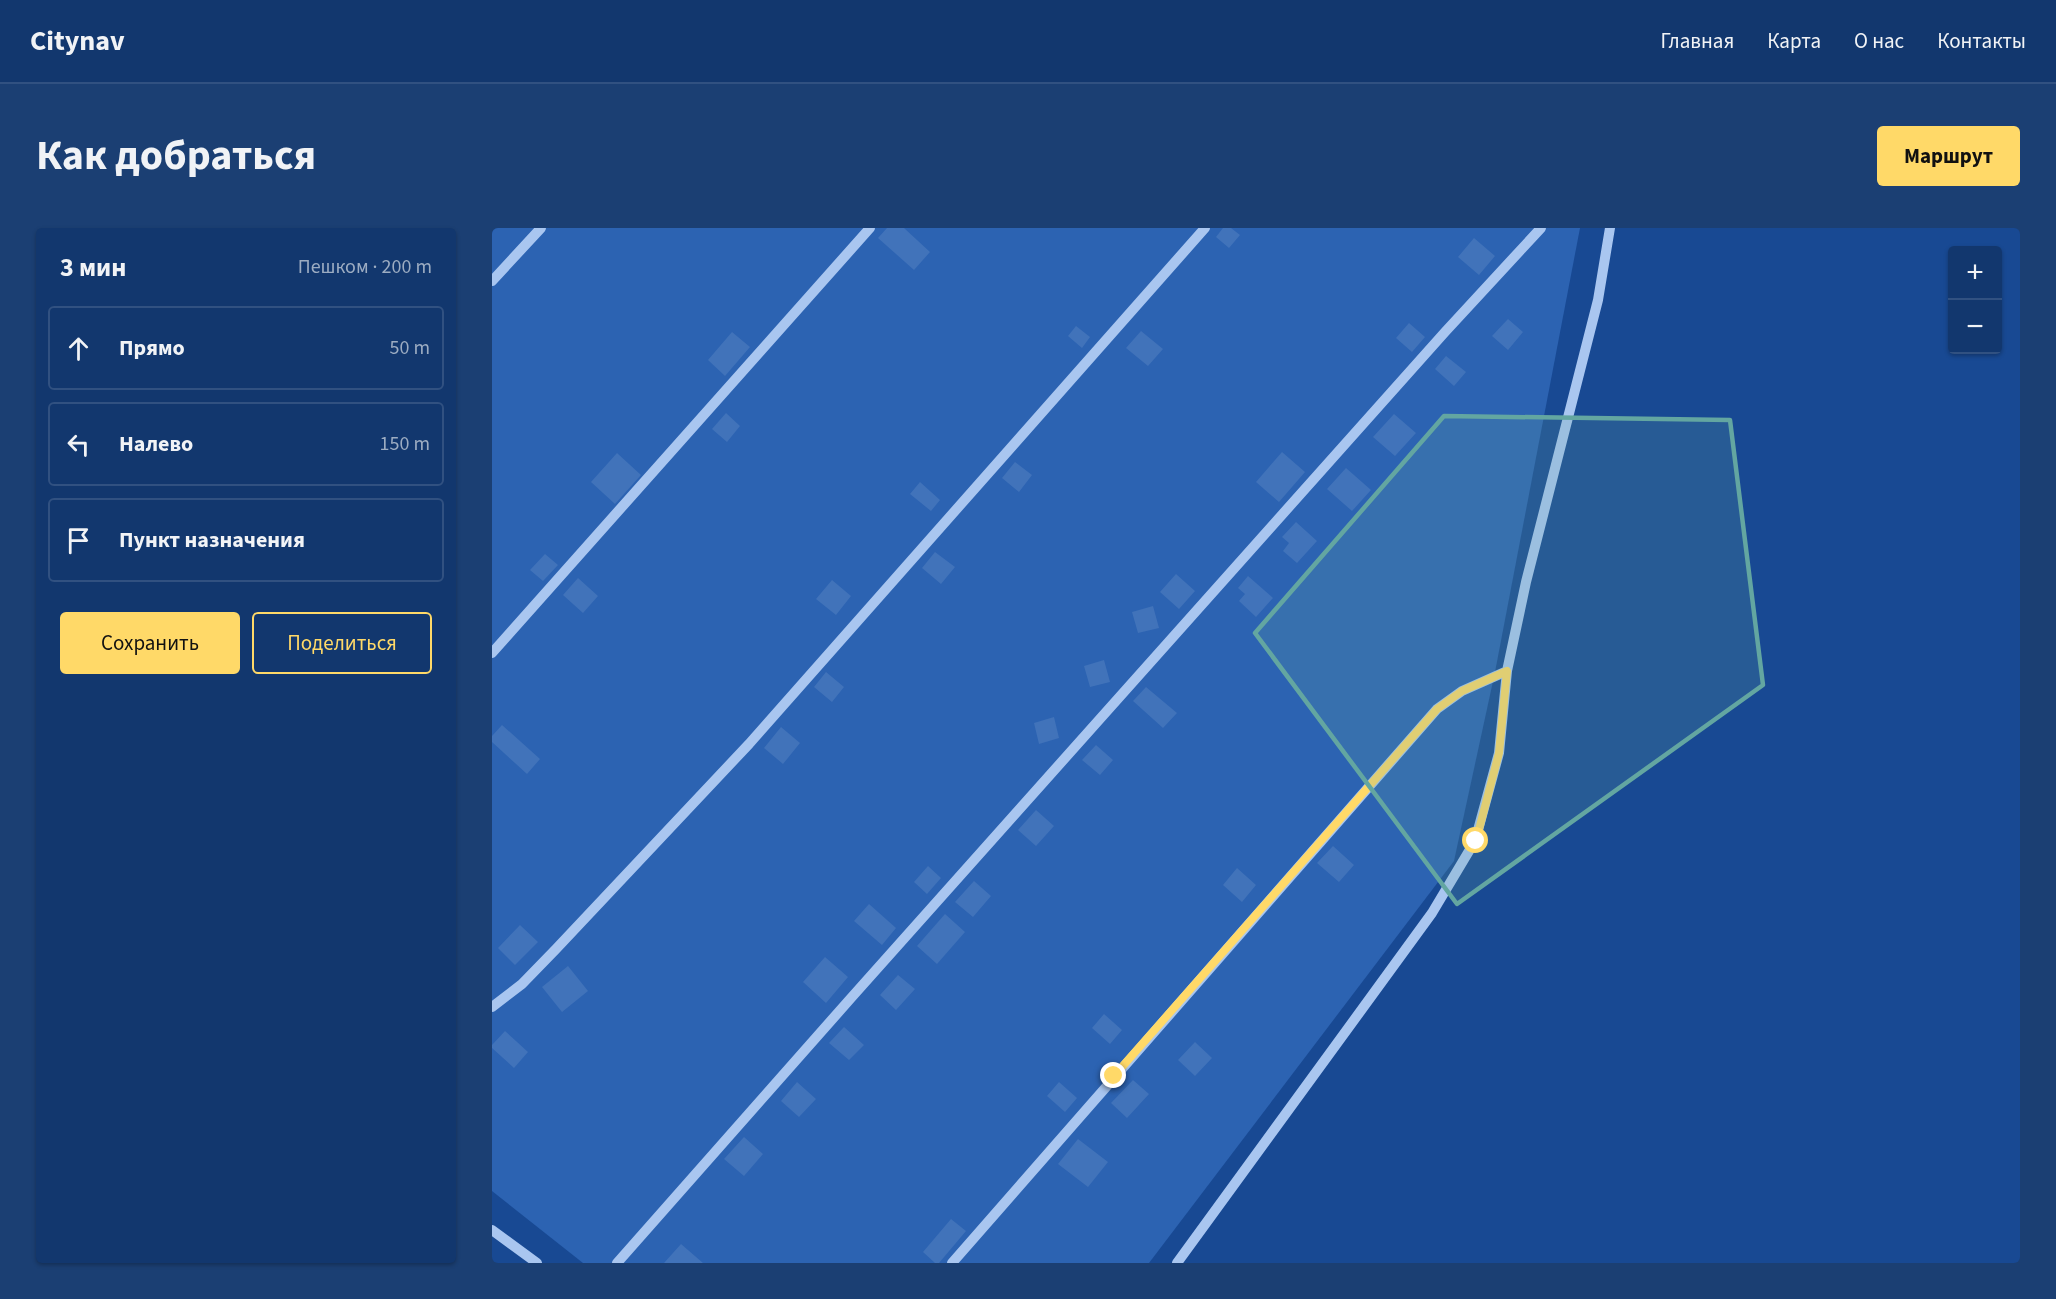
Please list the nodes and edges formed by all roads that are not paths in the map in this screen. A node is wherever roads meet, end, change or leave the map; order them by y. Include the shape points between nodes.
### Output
1 (541, 228) edge
2 (870, 228) edge
3 (1205, 228) edge
4 (1541, 228) edge
5 (1610, 228) edge
6 (492, 281) edge
7 (492, 653) edge
8 (1507, 671) junction
9 (492, 1007) edge
10 (492, 1230) edge
11 (537, 1263) edge
12 (617, 1263) edge
13 (952, 1263) edge
14 (1177, 1263) edge

1 - 6 street
2 - 7 street
3 - 9 street via 749,744 522,984
4 - 12 street
5 - 8 street via 1598,300
8 - 13 street via 1462,691 1437,709
8 - 14 street via 1499,753 1476,841 1432,913
10 - 11 street

